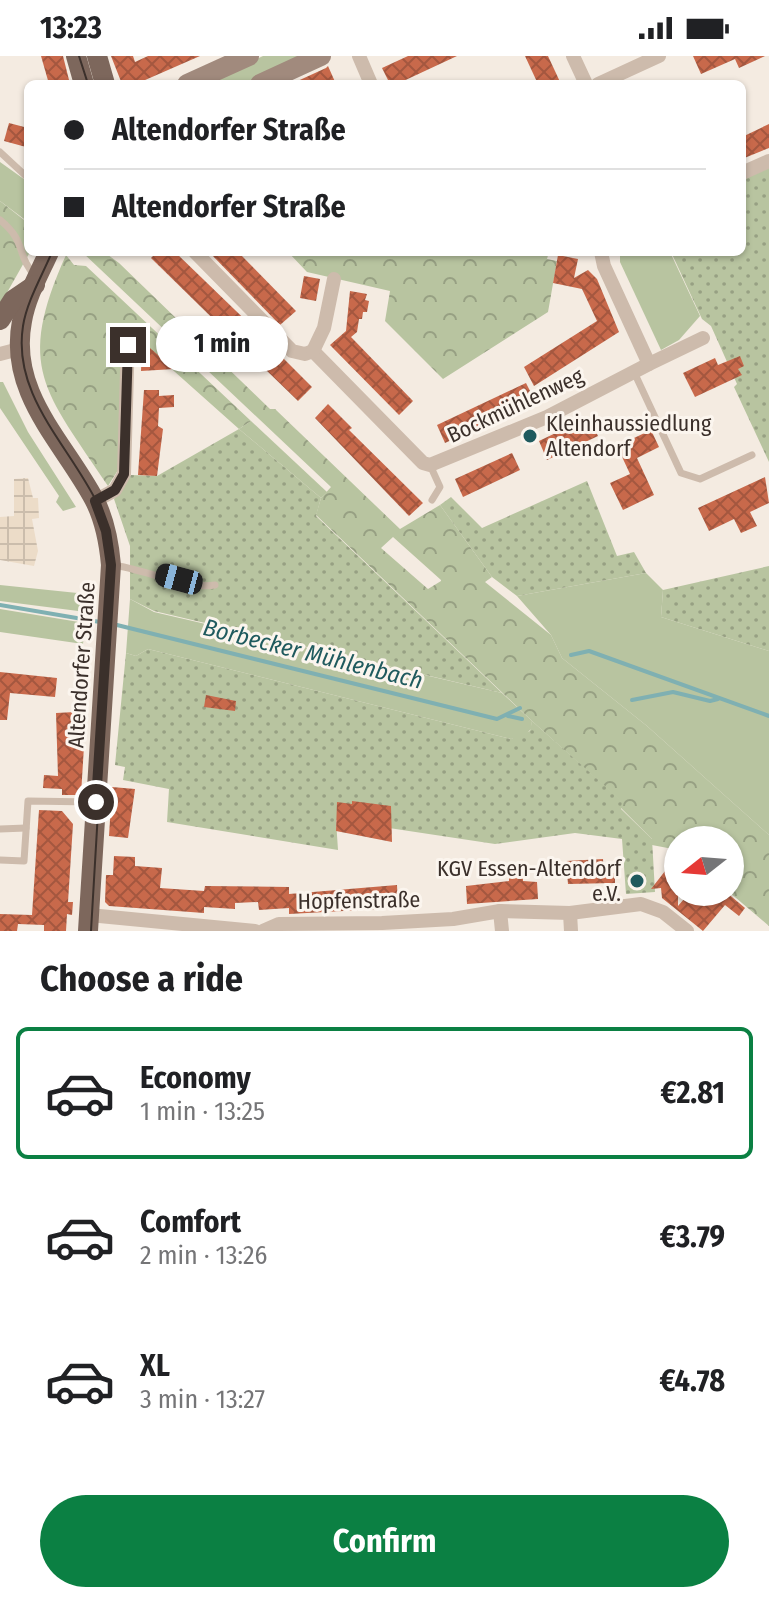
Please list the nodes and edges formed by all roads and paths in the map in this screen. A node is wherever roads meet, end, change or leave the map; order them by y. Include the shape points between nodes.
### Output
1 (76, 56) edge
2 (85, 56) edge
3 (97, 56) edge
4 (249, 56) edge
5 (321, 56) edge
6 (359, 56) edge
7 (573, 56) edge
8 (659, 56) edge
9 (83, 80) edge
10 (92, 80) edge
11 (104, 80) edge
12 (196, 80) edge
13 (269, 80) edge
14 (369, 80) edge
15 (584, 80) edge
16 (607, 80) edge
17 (0, 152) edge
18 (769, 161) edge
19 (746, 171) edge
20 (24, 174) edge
21 (0, 220) edge
22 (47, 256) edge
23 (199, 256) edge
24 (602, 256) edge
25 (334, 279) dead end
26 (36, 282) junction
27 (0, 320) edge
28 (703, 338) dead end
29 (124, 342) dead end
30 (9, 351) edge
31 (313, 351) junction
32 (649, 364) junction
33 (634, 372) junction
34 (752, 455) dead end
35 (430, 465) junction
36 (432, 500) dead end
37 (95, 501) junction
38 (111, 565) junction
39 (215, 585) dead end
40 (96, 802) junction
41 (26, 828) junction
42 (0, 829) edge
43 (0, 860) edge
44 (500, 911) junction
45 (570, 913) junction
46 (88, 923) edge
47 (255, 931) edge
48 (263, 931) edge
49 (502, 931) edge
50 (571, 931) edge
51 (687, 931) edge

1 - 9 main road
2 - 10 lane
3 - 11 main road
4 - 12 main road
5 - 13 main road
6 - 14 street
7 - 15 street
8 - 16 street
17 - 20 lane
18 - 19 street
21 - 26 lane via 17,235 22,262
22 - 26 main road, Altendorfer Straße
23 - 31 street, Bockmühlenweg via 292,351
24 - 32 street
25 - 31 street via 324,328
26 - 27 main road via 13,300
26 - 30 main road, Altendorfer Straße
28 - 32 street, Bockmühlenweg
29 - 37 street via 124,474 115,490
30 - 37 main road, Altendorfer Straße via 29,396
31 - 35 street, Bockmühlenweg
32 - 33 street, Bockmühlenweg
33 - 34 lane via 681,473 700,479
33 - 35 street, Bockmühlenweg via 547,417
35 - 36 lane via 440,487
37 - 38 main road, Altendorfer Straße
38 - 39 lane via 199,588
38 - 40 main road, Altendorfer Straße
40 - 41 lane via 28,801
40 - 46 main road, Altendorfer Straße
41 - 42 lane
41 - 43 lane via 24,861
44 - 45 street, Hopfenstraße
44 - 48 street, Hopfenstraße via 397,922 279,924
44 - 49 street
45 - 50 street
45 - 51 street, Hopfenstraße via 641,904 663,912
46 - 47 street

